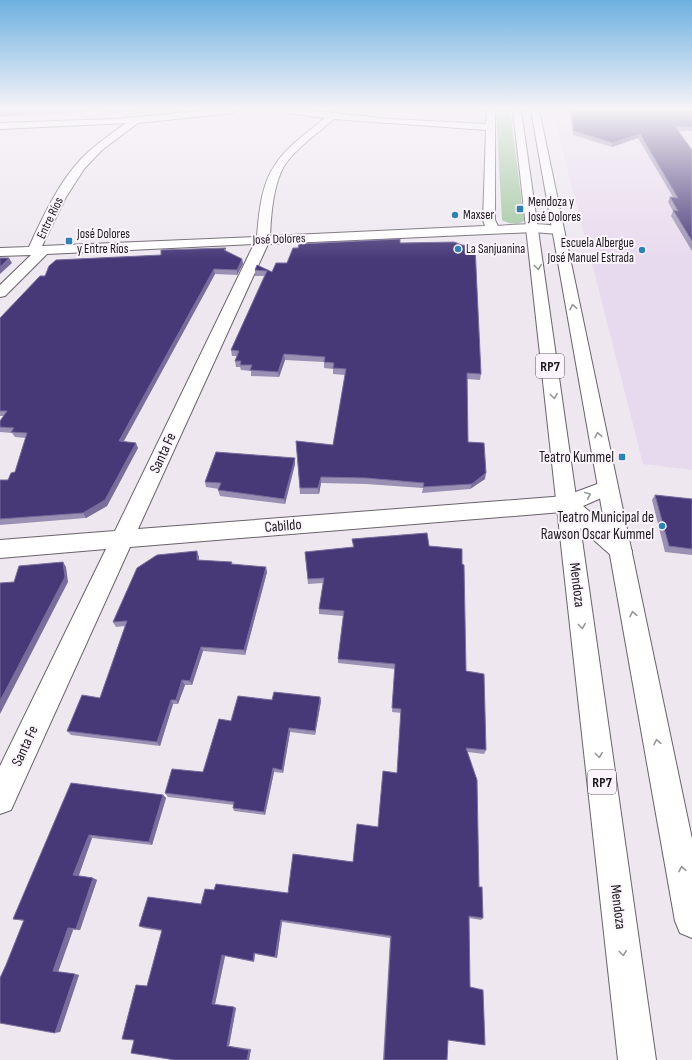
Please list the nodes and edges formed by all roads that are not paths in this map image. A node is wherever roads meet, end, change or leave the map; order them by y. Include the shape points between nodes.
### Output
1 (87, 159) edge
2 (285, 159) edge
3 (490, 159) edge
4 (524, 159) edge
5 (544, 159) edge
6 (533, 228) junction
7 (493, 230) junction
8 (558, 230) junction
9 (263, 240) junction
10 (39, 250) junction
11 (0, 252) edge
12 (0, 293) edge
13 (608, 487) junction
14 (567, 504) junction
15 (122, 539) junction
16 (0, 549) edge
17 (620, 551) junction
18 (0, 799) edge
19 (692, 922) edge
20 (637, 1060) edge

1 - 10 street, Entre Ríos via 80,166 58,199
2 - 9 street, Santa Fe via 279,166 266,202
3 - 7 street via 489,220
4 - 6 street, Mendoza / RP7
5 - 8 street, RP7
6 - 7 street, José Dolores
6 - 8 street, José Dolores
6 -> 14 street, Mendoza / RP7
7 - 9 street, José Dolores
13 -> 8 street, RP7
9 - 10 street, José Dolores
9 - 15 street, Santa Fe
10 - 11 street, José Dolores
10 - 12 street, Entre Ríos
14 -> 13 street, Cabildo
13 - 17 street, RP7
14 - 15 street, Cabildo
14 - 17 street
14 -> 20 street, Mendoza / RP7
15 - 16 street, Cabildo
15 - 18 street, Santa Fe
19 -> 17 street, RP7

